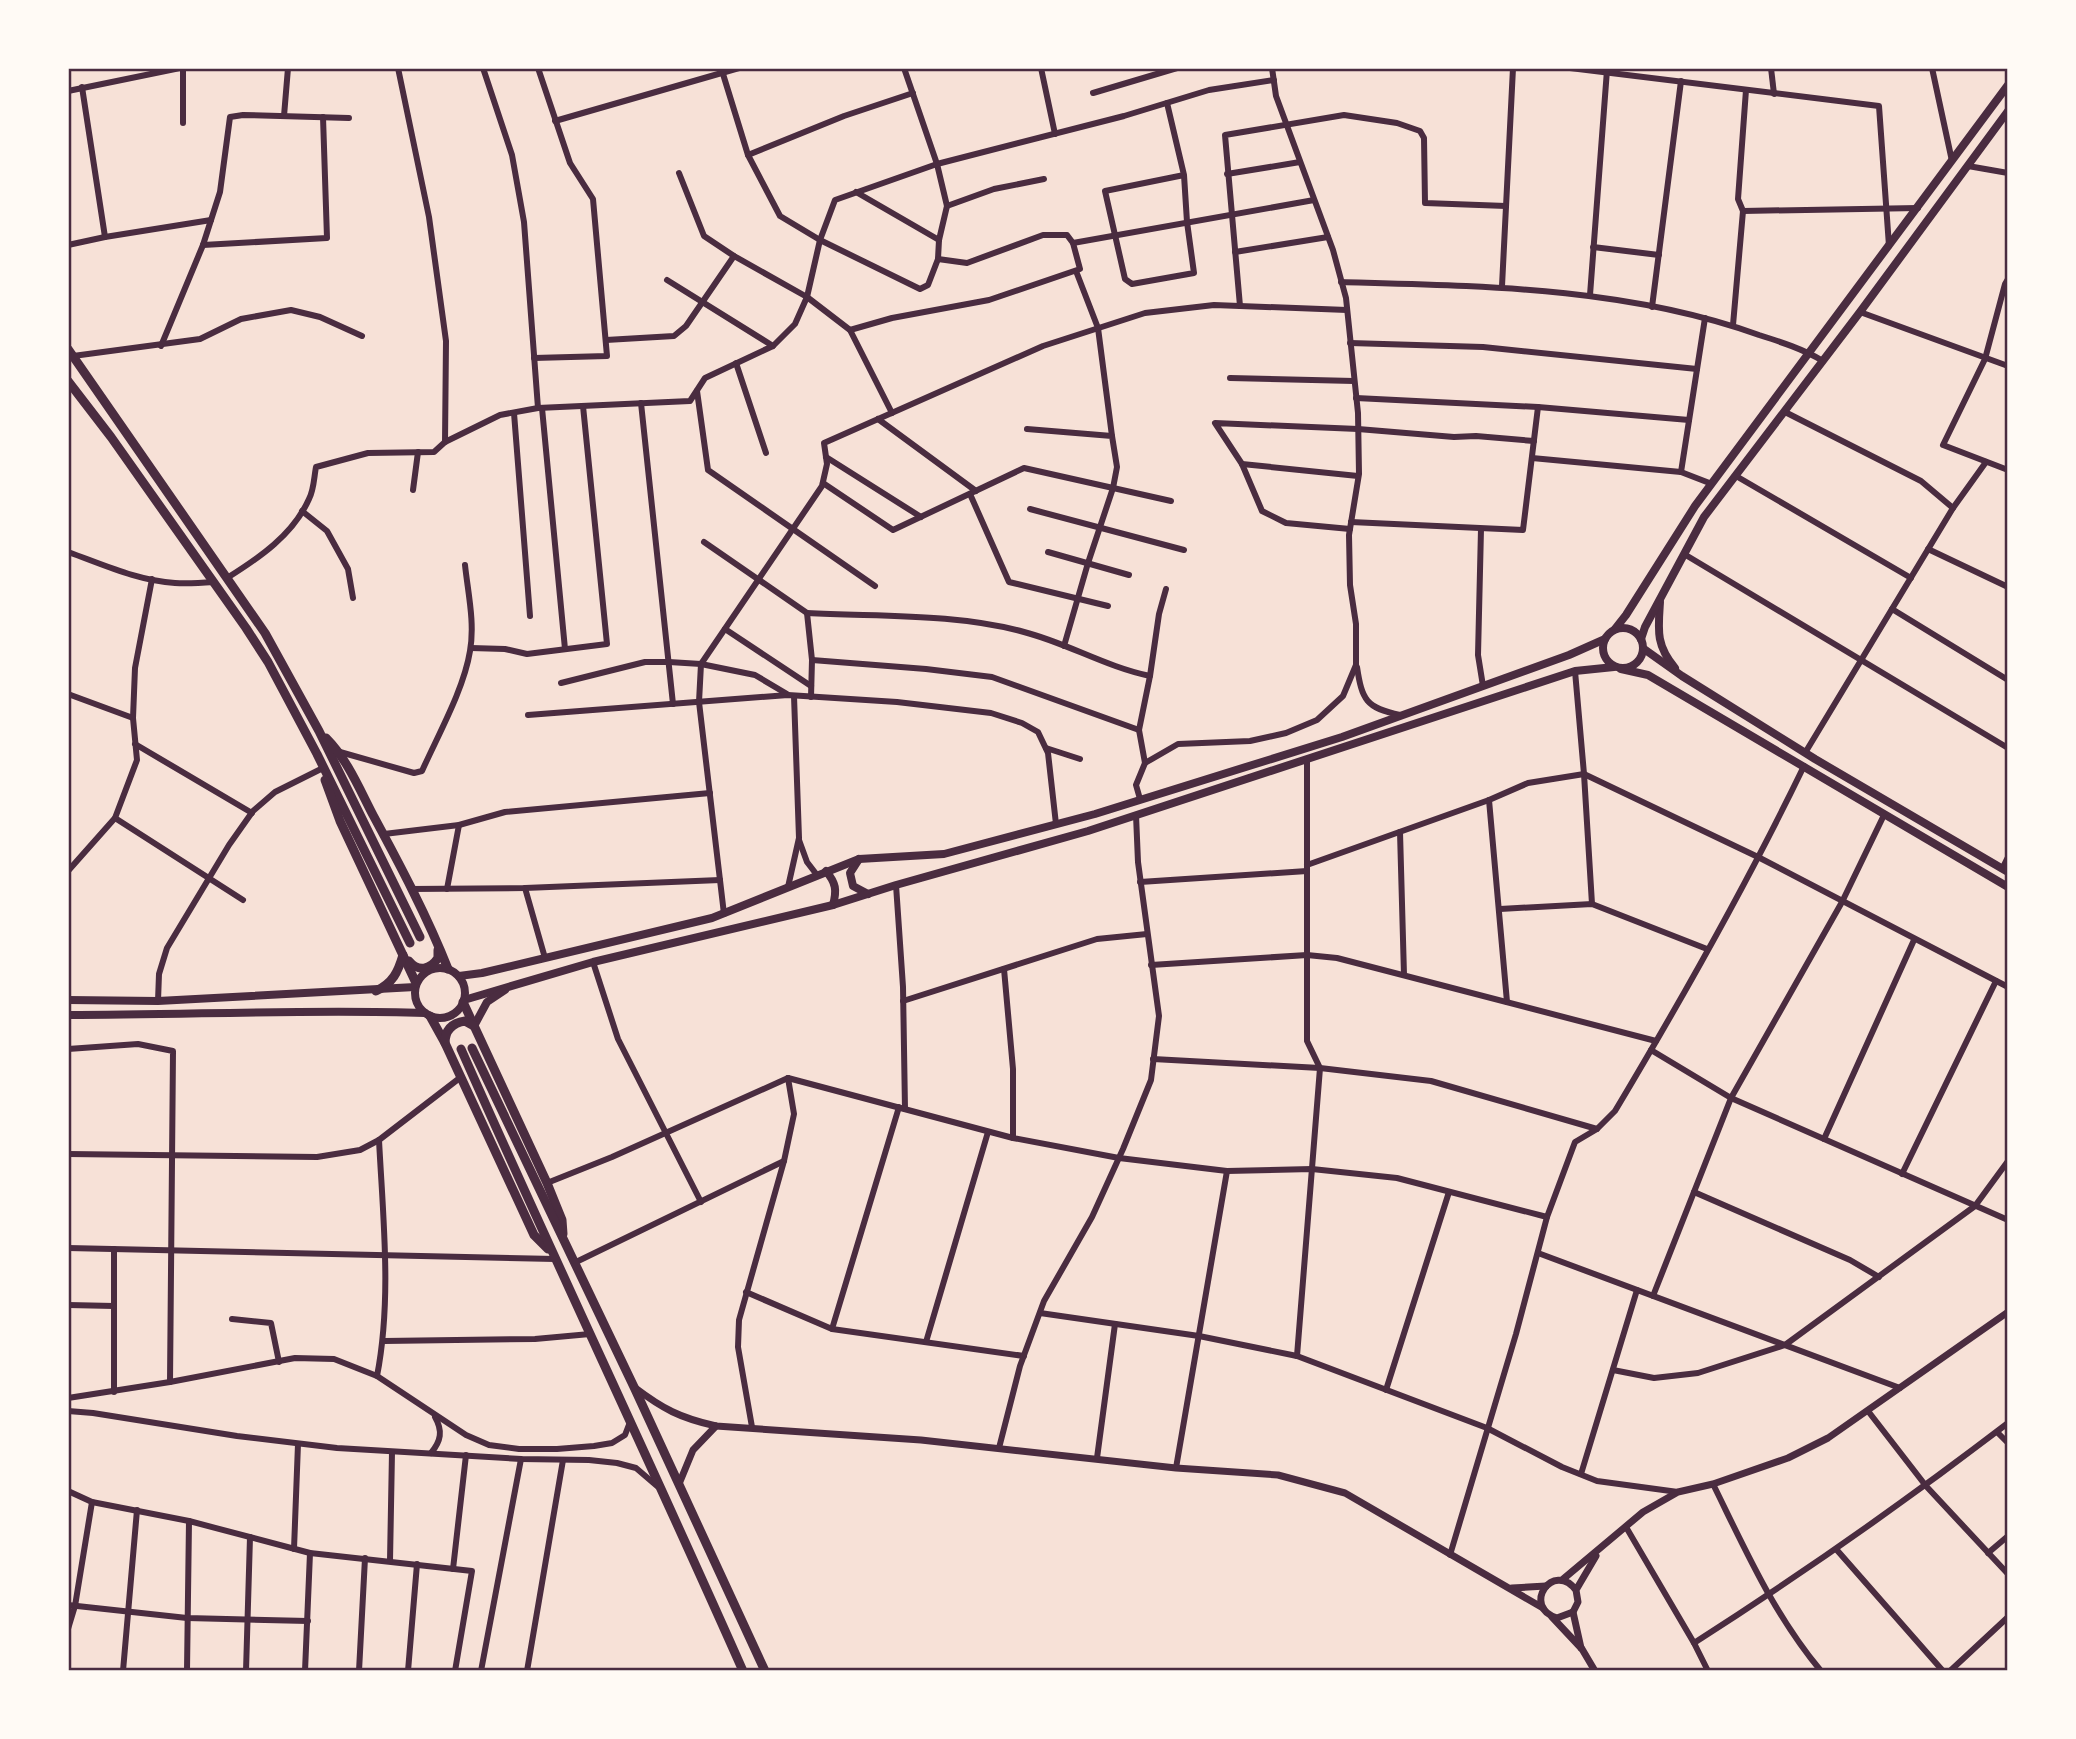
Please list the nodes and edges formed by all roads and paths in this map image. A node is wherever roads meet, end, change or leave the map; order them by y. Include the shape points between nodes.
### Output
1 (181, 68) edge
2 (288, 68) edge
3 (398, 68) edge
4 (483, 68) edge
5 (538, 68) edge
6 (739, 68) edge
7 (904, 68) edge
8 (1041, 68) edge
9 (1146, 68) edge
10 (1177, 68) edge
11 (1272, 68) edge
12 (1513, 68) edge
13 (1570, 68) edge
14 (1771, 68) edge
15 (1932, 68) edge
16 (1607, 70) edge
17 (723, 74) junction
18 (1148, 77) junction
19 (1274, 80) junction
20 (1681, 81) junction
21 (2008, 85) edge
22 (82, 87) junction
23 (1746, 90) junction
24 (68, 91) edge
25 (913, 93) junction
26 (1093, 93) dead end
27 (1774, 94) junction
28 (1167, 103) junction
29 (2008, 111) edge
30 (284, 116) junction
31 (323, 117) junction
32 (349, 118) dead end
33 (555, 121) junction
34 (183, 122) dead end
35 (1287, 125) junction
36 (1055, 134) junction
37 (748, 155) junction
38 (1952, 161) junction
39 (1300, 162) junction
40 (937, 164) junction
41 (1968, 166) junction
42 (679, 173) dead end
43 (2008, 173) edge
44 (1227, 174) junction
45 (1184, 175) junction
46 (1044, 179) dead end
47 (856, 192) junction
48 (1314, 200) junction
49 (947, 206) junction
50 (1506, 206) junction
51 (1886, 208) junction
52 (1918, 208) junction
53 (1743, 211) junction
54 (1231, 214) junction
55 (211, 220) junction
56 (1187, 222) junction
57 (1116, 235) junction
58 (105, 236) junction
59 (1328, 237) junction
60 (820, 240) junction
61 (939, 240) junction
62 (1073, 243) junction
63 (68, 245) edge
64 (203, 245) junction
65 (1593, 247) junction
66 (1889, 247) junction
67 (1235, 252) junction
68 (1659, 255) junction
69 (734, 256) junction
70 (938, 259) junction
71 (1076, 271) junction
72 (2008, 279) edge
73 (667, 280) dead end
74 (1341, 282) junction
75 (1502, 286) junction
76 (1590, 295) junction
77 (807, 297) junction
78 (703, 302) junction
79 (1240, 306) junction
80 (1652, 307) junction
81 (1347, 310) junction
82 (1860, 312) junction
83 (1705, 318) junction
84 (1733, 325) junction
85 (1098, 328) junction
86 (850, 330) junction
87 (362, 336) dead end
88 (606, 341) junction
89 (1350, 343) junction
90 (161, 346) junction
91 (773, 346) junction
92 (71, 353) edge
93 (1810, 353) junction
94 (534, 358) junction
95 (1985, 359) junction
96 (1824, 361) junction
97 (736, 363) junction
98 (2008, 366) edge
99 (1697, 369) junction
100 (1230, 378) dead end
101 (1354, 381) junction
102 (68, 382) edge
103 (697, 391) junction
104 (1356, 398) junction
105 (641, 403) junction
106 (583, 406) junction
107 (1538, 407) junction
108 (540, 408) junction
109 (1785, 412) junction
110 (514, 413) junction
111 (892, 413) junction
112 (878, 419) junction
113 (1689, 420) junction
114 (1027, 429) dead end
115 (1358, 429) junction
116 (1112, 436) junction
117 (1534, 441) junction
118 (445, 442) junction
119 (418, 452) junction
120 (766, 453) dead end
121 (826, 457) junction
122 (1532, 458) junction
123 (1986, 462) junction
124 (1242, 464) junction
125 (2008, 471) edge
126 (1681, 472) junction
127 (1358, 476) junction
128 (1736, 476) junction
129 (823, 483) junction
130 (1712, 485) junction
131 (1113, 488) junction
132 (413, 490) dead end
133 (973, 493) junction
134 (1171, 501) dead end
135 (1953, 508) junction
136 (1030, 509) dead end
137 (302, 510) junction
138 (921, 517) junction
139 (1351, 526) junction
140 (1100, 527) junction
141 (792, 529) junction
142 (1481, 529) junction
143 (704, 542) dead end
144 (1928, 549) junction
145 (1184, 550) dead end
146 (68, 552) edge
147 (1048, 552) dead end
148 (1684, 554) junction
149 (1088, 563) junction
150 (465, 565) dead end
151 (1129, 575) dead end
152 (227, 578) junction
153 (759, 578) junction
154 (1911, 578) junction
155 (152, 579) junction
156 (214, 582) junction
157 (876, 586) dead end
158 (2008, 587) edge
159 (1166, 589) dead end
160 (353, 598) dead end
161 (1078, 598) junction
162 (1660, 599) junction
163 (1108, 606) dead end
164 (1892, 610) junction
165 (807, 613) junction
166 (530, 616) dead end
167 (725, 629) junction
168 (1615, 629) junction
169 (1605, 639) junction
170 (1642, 639) junction
171 (1064, 646) junction
172 (471, 648) junction
173 (565, 649) junction
174 (1644, 649) junction
175 (812, 660) junction
176 (1861, 660) junction
177 (669, 662) junction
178 (701, 664) junction
179 (1356, 664) junction
180 (1618, 668) junction
181 (1575, 671) junction
182 (1150, 676) junction
183 (1682, 676) junction
184 (2008, 680) edge
185 (562, 683) dead end
186 (811, 686) junction
187 (1483, 686) junction
188 (68, 694) edge
189 (791, 696) junction
190 (811, 697) junction
191 (699, 702) junction
192 (673, 704) junction
193 (528, 715) dead end
194 (1401, 716) junction
195 (133, 718) junction
196 (1139, 730) junction
197 (320, 731) junction
198 (135, 744) junction
199 (1046, 748) junction
200 (2008, 748) edge
201 (340, 752) junction
202 (1805, 753) junction
203 (317, 754) junction
204 (1080, 759) dead end
205 (1307, 760) junction
206 (1145, 763) junction
207 (1804, 766) junction
208 (321, 769) junction
209 (1584, 774) junction
210 (710, 793) junction
211 (1140, 799) junction
212 (1489, 800) junction
213 (252, 813) junction
214 (1136, 815) junction
215 (1884, 815) junction
216 (115, 818) junction
217 (1056, 824) junction
218 (459, 825) junction
219 (1400, 832) junction
220 (384, 834) junction
221 (799, 838) junction
222 (1758, 857) junction
223 (2008, 857) edge
224 (859, 859) junction
225 (1307, 868) junction
226 (68, 871) edge
227 (2005, 871) edge
228 (822, 873) junction
229 (209, 879) junction
230 (720, 880) junction
231 (1140, 882) junction
232 (896, 885) junction
233 (788, 887) junction
234 (2008, 887) edge
235 (525, 888) junction
236 (411, 889) junction
237 (447, 889) junction
238 (869, 894) junction
239 (243, 900) dead end
240 (1842, 902) junction
241 (1592, 904) junction
242 (833, 905) junction
243 (1500, 909) junction
244 (724, 914) junction
245 (1147, 934) junction
246 (420, 937) dead end
247 (1914, 940) junction
248 (437, 941) junction
249 (410, 943) dead end
250 (1707, 949) junction
251 (403, 955) junction
252 (1307, 955) junction
253 (545, 958) junction
254 (593, 962) junction
255 (1151, 965) junction
256 (448, 969) junction
257 (1004, 969) junction
258 (1404, 975) junction
259 (459, 976) junction
260 (1996, 981) junction
261 (516, 984) junction
262 (416, 985) junction
263 (2008, 987) edge
264 (376, 991) junction
265 (68, 1000) edge
266 (158, 1001) junction
267 (464, 1001) junction
268 (903, 1001) junction
269 (1507, 1002) junction
270 (427, 1014) junction
271 (68, 1015) edge
272 (474, 1026) junction
273 (1656, 1041) junction
274 (445, 1043) junction
275 (472, 1048) dead end
276 (68, 1049) edge
277 (461, 1049) dead end
278 (1651, 1050) junction
279 (1153, 1059) junction
280 (1320, 1068) junction
281 (461, 1077) junction
282 (788, 1078) junction
283 (1731, 1098) junction
284 (902, 1108) junction
285 (1597, 1129) junction
286 (667, 1131) junction
287 (988, 1132) junction
288 (1013, 1138) junction
289 (1824, 1139) junction
290 (379, 1140) junction
291 (68, 1154) edge
292 (173, 1155) junction
293 (1119, 1158) junction
294 (784, 1161) junction
295 (2008, 1161) edge
296 (1312, 1169) junction
297 (1227, 1171) junction
298 (1902, 1174) junction
299 (547, 1183) junction
300 (1449, 1192) junction
301 (1694, 1192) junction
302 (701, 1202) junction
303 (1975, 1206) junction
304 (1547, 1217) junction
305 (2008, 1220) edge
306 (564, 1243) junction
307 (68, 1248) edge
308 (114, 1249) junction
309 (172, 1250) junction
310 (1538, 1253) junction
311 (384, 1254) junction
312 (553, 1256) junction
313 (573, 1263) junction
314 (1879, 1277) junction
315 (1637, 1290) junction
316 (746, 1293) junction
317 (1653, 1296) junction
318 (68, 1306) edge
319 (114, 1306) junction
320 (1040, 1313) junction
321 (2007, 1314) edge
322 (232, 1319) dead end
323 (1115, 1324) junction
324 (832, 1329) junction
325 (590, 1334) junction
326 (1199, 1336) junction
327 (384, 1341) junction
328 (926, 1342) junction
329 (1785, 1346) junction
330 (1024, 1356) junction
331 (1297, 1356) junction
332 (279, 1362) junction
333 (1613, 1370) junction
334 (377, 1376) junction
335 (170, 1382) junction
336 (634, 1387) junction
337 (1900, 1388) junction
338 (1386, 1390) junction
339 (114, 1392) junction
340 (68, 1398) edge
341 (68, 1411) edge
342 (1868, 1411) junction
343 (431, 1412) junction
344 (630, 1422) junction
345 (2008, 1423) edge
346 (716, 1426) junction
347 (752, 1427) junction
348 (1487, 1428) junction
349 (1997, 1432) junction
350 (2008, 1443) edge
351 (298, 1444) junction
352 (999, 1448) junction
353 (393, 1451) junction
354 (431, 1453) junction
355 (466, 1455) junction
356 (1097, 1458) junction
357 (520, 1459) junction
358 (563, 1460) junction
359 (1176, 1468) junction
360 (1581, 1474) junction
361 (679, 1484) junction
362 (1713, 1484) junction
363 (1926, 1486) junction
364 (68, 1491) edge
365 (1678, 1492) junction
366 (665, 1494) junction
367 (92, 1502) junction
368 (137, 1510) junction
369 (189, 1521) junction
370 (1626, 1527) junction
371 (2008, 1536) edge
372 (250, 1537) junction
373 (294, 1549) junction
374 (1836, 1549) junction
375 (1599, 1551) junction
376 (310, 1553) junction
377 (1988, 1553) junction
378 (1450, 1555) junction
379 (365, 1558) junction
380 (390, 1560) junction
381 (417, 1564) junction
382 (453, 1569) junction
383 (2008, 1574) edge
384 (1562, 1580) junction
385 (1546, 1586) junction
386 (1512, 1588) junction
387 (1576, 1590) junction
388 (1768, 1596) junction
389 (71, 1605) edge
390 (1543, 1608) junction
391 (128, 1612) junction
392 (1573, 1612) junction
393 (1552, 1616) junction
394 (2008, 1617) edge
395 (187, 1618) junction
396 (248, 1620) junction
397 (308, 1621) junction
398 (68, 1629) edge
399 (1695, 1643) junction
400 (1581, 1649) junction
401 (123, 1671) edge
402 (187, 1671) edge
403 (246, 1671) edge
404 (305, 1671) edge
405 (359, 1671) edge
406 (408, 1671) edge
407 (454, 1671) edge
408 (481, 1671) edge
409 (527, 1671) edge
410 (743, 1671) edge
411 (765, 1671) edge
412 (1595, 1671) edge
413 (1708, 1671) edge
414 (1821, 1671) edge
415 (1942, 1671) edge
416 (1950, 1671) edge

1 - 22 street
1 - 34 street
2 - 30 street
3 - 118 street via 429,217 446,341
4 - 94 street via 512,155
5 - 33 street
6 - 17 street
7 - 25 street
8 - 36 street
9 - 18 street
10 - 18 street
11 - 19 street
12 - 50 street
13 - 16 street
14 - 27 street
15 - 38 street
16 - 20 street
16 - 65 street
17 - 33 street
17 - 37 street
18 - 26 street
19 - 28 street via 1209,90
19 - 35 street
20 - 23 street
20 - 68 street
21 - 38 main road
22 - 24 street
22 - 58 street
23 - 27 street
23 - 53 street via 1738,199
25 - 37 street
25 - 40 street
27 - 51 street via 1879,106
28 - 36 street
28 - 45 street
29 - 41 main road
30 - 31 street
30 - 55 street via 230,117 220,192
31 - 32 street
31 - 64 street via 327,238
33 - 88 street via 570,163 593,199
35 - 39 street
35 - 44 street via 1225,135
35 - 50 street via 1344,114 1420,131 1424,138 1425,203
36 - 40 street
37 - 60 street via 780,216
38 - 52 main road
39 - 44 street
39 - 48 street
40 - 47 street
40 - 49 street
41 - 43 street
41 - 82 main road
42 - 69 street via 704,236
44 - 54 street
45 - 56 street
45 - 57 street via 1105,191
46 - 49 street
47 - 60 street via 835,200
47 - 61 street
48 - 54 street
48 - 59 street
49 - 61 street
50 - 75 street
51 - 52 street
51 - 53 street
51 - 66 street
52 - 66 main road
53 - 84 street
54 - 56 street
54 - 67 street
55 - 58 street
55 - 64 street
56 - 57 street
56 - 57 street via 1194,273 1132,284 1125,279
57 - 62 street
58 - 63 street
59 - 67 street
59 - 74 street
60 - 70 street via 920,289 928,285
60 - 77 street
61 - 70 street
62 - 70 street via 1068,235 1042,235 967,263
62 - 71 street via 1080,269
64 - 90 street
65 - 68 street
65 - 76 street
66 - 93 main road
67 - 79 street
68 - 80 street
69 - 77 street
69 - 78 street
71 - 85 street
71 - 86 street via 989,300
72 - 95 street
73 - 78 street
74 - 75 street
74 - 81 street
75 - 76 street
76 - 80 street
77 - 86 street
77 - 91 street via 795,324
78 - 88 street via 674,336
78 - 91 street
79 - 81 street
79 - 85 street via 1145,313
80 - 83 street
81 - 89 street
82 - 95 street
82 - 96 main road
83 - 84 street
83 - 99 street
84 - 93 street
85 - 111 street via 1043,346
85 - 116 street
86 - 111 street
87 - 90 street via 291,310 241,319 200,339
88 - 94 street via 607,356
89 - 99 street via 1483,347
89 - 101 street
90 - 92 street
91 - 97 street
92 - 152 main road
93 - 96 street
93 - 130 main road
94 - 108 street
95 - 98 street
95 - 123 street via 1943,445
96 - 109 main road
97 - 103 street via 705,378
97 - 120 street
99 - 113 street
100 - 101 street
101 - 104 street
102 - 156 main road
103 - 105 street via 690,401
103 - 141 street via 708,470
104 - 107 street
104 - 115 street
105 - 106 street
105 - 177 street
106 - 108 street
106 - 173 street via 607,644
107 - 113 street
107 - 117 street
108 - 110 street
108 - 173 street
109 - 128 main road
109 - 135 street via 1921,481
110 - 118 street via 500,415
110 - 166 street
111 - 112 street
112 - 121 street via 824,443
112 - 133 street
113 - 126 street
114 - 116 street
115 - 117 street
115 - 124 street via 1215,423
115 - 127 street
116 - 131 street via 1117,467
117 - 122 street
118 - 119 street via 434,452
119 - 132 street
119 - 137 street via 368,453 316,467 310,498
121 - 129 street
121 - 138 street
122 - 126 street
122 - 142 street via 1523,530
123 - 125 street
123 - 135 street
124 - 127 street
124 - 139 street via 1262,511 1286,523
126 - 130 street
127 - 139 street
128 - 148 main road via 1704,517
128 - 154 street
129 - 138 street via 893,530
129 - 141 street
130 - 168 main road
131 - 133 street via 1024,468
131 - 134 street
131 - 140 street
133 - 138 street
133 - 161 street via 1009,582
135 - 144 street
136 - 140 street
137 - 152 street via 262,556
137 - 160 street via 327,531 348,569
139 - 142 street
139 - 179 street
140 - 145 street
140 - 149 street
141 - 153 street
141 - 157 street
142 - 187 street via 1478,655
143 - 153 street
144 - 154 street
144 - 158 street
146 - 155 street
147 - 149 street
148 - 162 main road
148 - 176 street
149 - 151 street
149 - 161 street
150 - 172 street
152 - 197 main road via 265,633
153 - 165 street
153 - 167 street
154 - 164 street
155 - 156 street
155 - 195 street via 135,668
156 - 203 main road via 268,662
159 - 182 street
161 - 163 street
161 - 171 street
162 - 170 main road
162 - 183 main road via 1662,652
164 - 176 street
164 - 184 street
165 - 171 street via 965,621 1024,632
165 - 175 street
167 - 178 street
167 - 186 street
168 - 169 main road
168 - 170 main road via 1633,630
169 - 180 main road via 1603,652
169 - 187 main road
170 - 174 main road
171 - 182 street
172 - 173 street via 527,654
172 - 201 street via 466,673 422,771 414,773
174 - 180 main road via 1639,661
174 - 183 main road
175 - 186 street
175 - 196 street via 992,677
176 - 200 street
176 - 202 street
177 - 178 street
177 - 185 street via 645,662
177 - 192 street
178 - 189 street via 755,676
178 - 191 street
179 - 194 street via 1362,695 1377,710
179 - 206 street via 1343,695 1317,720 1250,741 1178,744
180 - 181 main road
180 - 207 main road via 1648,675
181 - 205 main road
181 - 209 street
182 - 196 street
183 - 202 main road
186 - 190 street
187 - 194 main road
188 - 195 street
189 - 190 street
189 - 191 street
189 - 221 street
190 - 199 street via 991,713 1038,732
191 - 192 street
191 - 210 street
192 - 193 street
194 - 211 main road
195 - 198 street
196 - 206 street
197 - 201 main road
197 - 246 main road
198 - 213 street
198 - 216 street via 137,760
199 - 204 street
199 - 217 street
201 - 220 main road
202 - 227 main road
203 - 208 main road
203 - 249 main road
205 - 214 main road
205 - 225 street
206 - 211 street via 1136,785
207 - 215 main road
207 - 222 street
208 - 213 street via 275,792
208 - 251 main road via 340,821
209 - 212 street via 1528,783
209 - 222 street
209 - 241 street
210 - 218 street via 505,812
210 - 230 street
211 - 217 main road
212 - 219 street
212 - 243 street
213 - 229 street
214 - 231 street
214 - 232 main road
215 - 234 main road
215 - 240 street
216 - 226 street
216 - 229 street
217 - 224 main road via 944,854
218 - 220 street
218 - 237 street
219 - 225 street
219 - 258 street
220 - 236 main road
221 - 228 street via 807,862
221 - 233 street
222 - 240 street
222 - 250 street
223 - 227 street
224 - 228 main road
224 - 238 main road via 850,873 853,886
225 - 231 street
225 - 252 street
228 - 233 main road
228 - 242 main road via 833,880 837,891
229 - 239 street
229 - 266 street via 167,948 159,974
230 - 235 street
230 - 244 street
231 - 245 street
232 - 238 main road
232 - 268 street
233 - 244 main road
235 - 237 street
235 - 253 street
236 - 237 street
236 - 248 main road
238 - 242 main road
240 - 247 street
240 - 283 street
241 - 243 street
241 - 250 street
242 - 254 main road
243 - 269 street
244 - 253 main road
245 - 255 street
245 - 257 street via 1097,939
247 - 260 street
247 - 289 street
248 - 251 main road via 438,958 433,965 414,967
248 - 256 main road
250 - 273 street
251 - 262 main road
251 - 264 main road via 393,979
252 - 255 street
252 - 258 street
252 - 280 street via 1307,1041
253 - 259 main road
254 - 261 main road
254 - 286 street via 618,1039
255 - 279 street via 1159,1016
256 - 259 main road
256 - 262 main road via 429,970
257 - 268 street
257 - 288 street via 1013,1069
258 - 269 street
259 - 267 main road
260 - 263 street
260 - 298 street
261 - 267 main road
261 - 272 main road via 486,1002
262 - 264 main road
262 - 270 main road via 416,1002
264 - 266 main road
265 - 266 main road
267 - 270 main road via 447,1017
267 - 272 main road
268 - 284 street
269 - 273 street
270 - 271 main road
270 - 274 main road
272 - 274 main road via 465,1021 452,1025
272 - 299 main road
273 - 278 street
274 - 281 main road
275 - 306 main road
276 - 292 street via 138,1044 173,1051
277 - 312 main road
278 - 283 street
278 - 285 street via 1615,1111
279 - 280 street
279 - 293 street via 1151,1080
280 - 285 street via 1431,1082
280 - 296 street
281 - 290 street
281 - 312 main road via 534,1235
282 - 284 street
282 - 286 street
282 - 294 street via 794,1114
283 - 289 street
283 - 301 street
284 - 287 street
284 - 324 street
285 - 304 street via 1575,1142
286 - 299 street
286 - 302 street
287 - 288 street
287 - 328 street
288 - 293 street
289 - 298 street
290 - 292 street via 360,1150 317,1157
290 - 311 street
291 - 292 street
292 - 309 street
293 - 297 street
293 - 320 street
294 - 302 street
294 - 316 street
295 - 303 street
296 - 297 street
296 - 300 street via 1397,1178
296 - 331 street
297 - 326 street
298 - 303 street
299 - 306 main road via 562,1220
300 - 304 street
300 - 338 street
301 - 314 street
301 - 317 street
302 - 313 street
303 - 305 street
303 - 314 street
304 - 310 street
306 - 313 main road
307 - 308 street
308 - 309 street
308 - 319 street
309 - 311 street
309 - 335 street
310 - 315 street
310 - 348 street
311 - 312 street
311 - 327 street
312 - 325 main road
313 - 336 main road
314 - 329 street
315 - 317 street
315 - 333 street
316 - 324 street
316 - 347 street via 738,1320 738,1347
317 - 329 street
318 - 319 street
319 - 339 street
320 - 323 street
320 - 330 street
321 - 337 street
322 - 332 street via 271,1323
323 - 326 street
323 - 356 street
324 - 328 street
325 - 327 street
325 - 344 main road
326 - 331 street
326 - 359 street
327 - 334 street
328 - 330 street
329 - 333 street via 1698,1373 1654,1378
329 - 337 street
330 - 352 street
331 - 338 street
332 - 334 street via 334,1359
332 - 335 street
333 - 360 street
334 - 343 street
335 - 339 street
336 - 346 street via 662,1408
336 - 361 main road
337 - 342 street
338 - 348 street
339 - 340 street
341 - 351 street
342 - 362 street via 1788,1458
342 - 363 street
343 - 344 street via 489,1445 519,1449 612,1443 625,1435
343 - 354 street via 441,1436
344 - 366 main road
345 - 349 street
346 - 347 street
346 - 361 street via 693,1450
347 - 352 street
348 - 360 street
348 - 378 street
349 - 350 street
349 - 363 street
351 - 353 street
351 - 373 street
352 - 356 street
353 - 354 street
353 - 380 street
354 - 355 street
355 - 357 street
355 - 382 street
356 - 359 street
357 - 358 street
357 - 408 street
358 - 366 street via 636,1468
358 - 409 street
359 - 378 street via 1279,1475 1345,1493
360 - 365 street via 1597,1481
361 - 411 main road
362 - 365 street
362 - 388 street
363 - 374 street
363 - 377 street
364 - 367 street
365 - 370 street
366 - 410 main road
367 - 368 street
367 - 389 street
368 - 369 street
368 - 391 street
369 - 372 street
369 - 395 street
370 - 375 street
370 - 399 street
371 - 377 street
372 - 373 street
372 - 396 street
373 - 376 street
374 - 388 street
374 - 415 street
375 - 384 street
375 - 387 street
376 - 379 street
376 - 397 street
377 - 383 street
378 - 386 street
379 - 380 street
379 - 405 street
380 - 381 street
381 - 382 street
381 - 406 street
382 - 407 street via 472,1571
384 - 385 street
384 - 387 street
385 - 386 street
385 - 390 street
386 - 390 street
387 - 392 street via 1578,1602
388 - 399 street
388 - 414 street
389 - 391 street
389 - 398 street
390 - 393 street
391 - 395 street
391 - 401 street
392 - 393 street via 1563,1618
392 - 400 street
393 - 400 street
394 - 416 street
395 - 396 street
395 - 402 street
396 - 397 street
396 - 403 street
397 - 404 street
399 - 413 street
400 - 412 street

